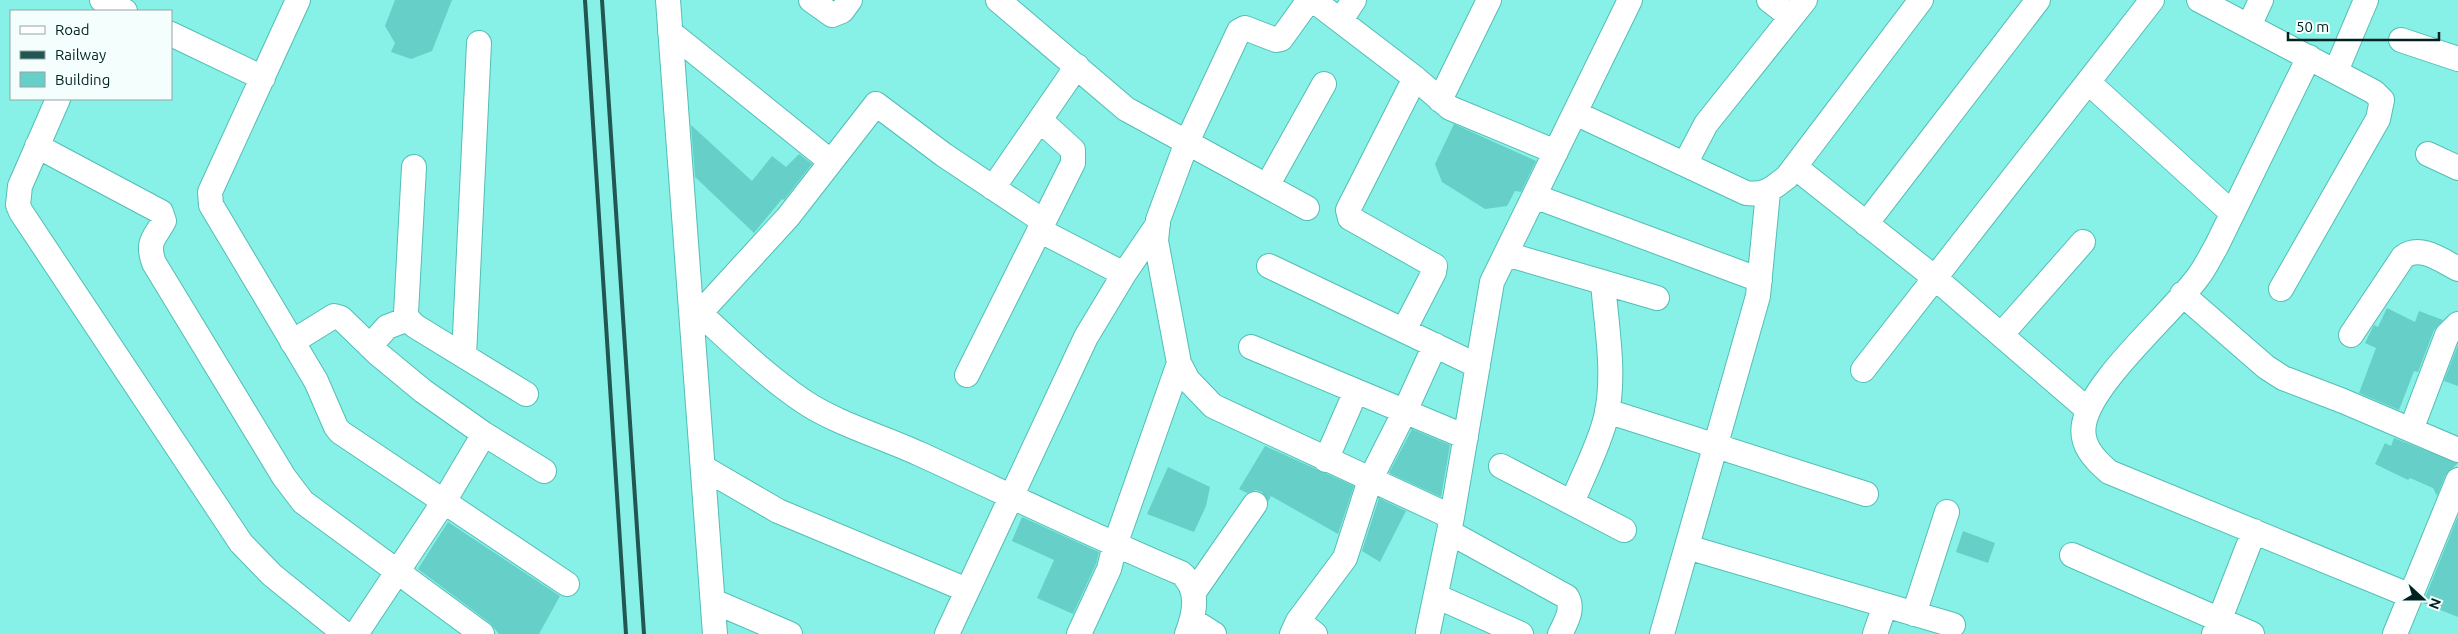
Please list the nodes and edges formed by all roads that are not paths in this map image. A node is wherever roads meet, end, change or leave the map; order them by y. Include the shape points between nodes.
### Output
1 (102, 0) edge
2 (668, 0) edge
3 (811, 0) edge
4 (850, 0) edge
5 (998, 0) edge
6 (1311, 0) edge
7 (1354, 0) edge
8 (1489, 0) edge
9 (1630, 0) edge
10 (1769, 0) edge
11 (1921, 0) edge
12 (2038, 0) edge
13 (2152, 0) edge
14 (2199, 0) edge
15 (2261, 0) edge
16 (2366, 0) edge
17 (294, 2) edge
18 (1798, 9) edge
19 (124, 10) edge
20 (1341, 20) junction
21 (2249, 26) junction
22 (670, 32) junction
23 (172, 34) edge
24 (2401, 40) dead end
25 (479, 43) dead end
26 (2310, 57) junction
27 (2458, 59) edge
28 (1077, 66) junction
29 (2336, 72) junction
30 (263, 78) junction
31 (1415, 78) junction
32 (2088, 82) junction
33 (1324, 84) dead end
34 (58, 100) edge
35 (1440, 100) junction
36 (1576, 113) junction
37 (1040, 120) junction
38 (1187, 142) junction
39 (37, 146) junction
40 (1556, 152) junction
41 (2428, 154) dead end
42 (830, 162) junction
43 (1685, 164) junction
44 (414, 167) dead end
45 (1794, 167) junction
46 (2458, 168) edge
47 (1267, 186) junction
48 (993, 188) junction
49 (1768, 192) junction
50 (1534, 196) junction
51 (1306, 208) dead end
52 (2232, 213) junction
53 (1158, 224) junction
54 (1866, 224) junction
55 (1041, 226) junction
56 (2083, 242) dead end
57 (1506, 254) junction
58 (1269, 266) dead end
59 (2458, 268) edge
60 (1124, 274) junction
61 (1935, 278) junction
62 (1760, 280) junction
63 (1603, 282) junction
64 (2281, 289) dead end
65 (2182, 294) junction
66 (1657, 298) dead end
67 (696, 309) junction
68 (408, 319) junction
69 (2458, 324) edge
70 (1404, 330) junction
71 (2001, 335) junction
72 (2351, 335) dead end
73 (292, 342) junction
74 (1435, 345) junction
75 (370, 346) junction
76 (1251, 347) dead end
77 (464, 356) junction
78 (1179, 363) junction
79 (1478, 366) junction
80 (1863, 370) dead end
81 (967, 375) dead end
82 (1356, 391) junction
83 (526, 394) dead end
84 (2088, 410) junction
85 (1405, 411) junction
86 (1606, 411) junction
87 (2411, 430) junction
88 (484, 434) junction
89 (1466, 437) junction
90 (1716, 445) junction
91 (2458, 450) edge
92 (1326, 460) junction
93 (1501, 466) dead end
94 (704, 468) junction
95 (544, 470) dead end
96 (1370, 480) junction
97 (2458, 480) edge
98 (1866, 494) dead end
99 (1012, 496) junction
100 (444, 503) junction
101 (1572, 503) junction
102 (1255, 504) dead end
103 (1947, 512) dead end
104 (1450, 525) junction
105 (1624, 530) dead end
106 (2254, 530) junction
107 (1115, 545) junction
108 (1687, 547) junction
109 (2072, 555) dead end
110 (397, 573) junction
111 (567, 584) dead end
112 (967, 590) junction
113 (1194, 592) junction
114 (1436, 596) junction
115 (2410, 596) junction
116 (713, 601) junction
117 (1885, 605) junction
118 (1914, 614) junction
119 (1952, 625) dead end
120 (2217, 626) edge
121 (1189, 627) edge
122 (1301, 630) edge
123 (1428, 632) dead end
124 (345, 634) edge
125 (356, 634) edge
126 (482, 634) edge
127 (715, 634) edge
128 (790, 634) edge
129 (947, 634) edge
130 (1079, 634) edge
131 (1214, 634) edge
132 (1521, 634) edge
133 (1560, 634) edge
134 (1662, 634) edge
135 (1875, 634) edge
136 (2252, 634) edge
137 (2395, 634) edge

1 - 19 street
2 - 22 street
3 - 4 street via 832,15 842,11
5 - 28 street
6 - 20 street
6 - 38 street via 1281,39 1244,28 1239,31
7 - 20 street
8 - 35 street
9 - 36 street
10 - 18 street
11 - 45 street
12 - 54 street
13 - 32 street
14 - 21 street
15 - 21 street
16 - 29 street
17 - 30 street
18 - 43 street via 1706,124
20 - 31 street
21 - 26 street
22 - 42 street
22 - 67 street
23 - 30 street
24 - 27 street
25 - 77 street
26 - 29 street
26 - 52 street
28 - 37 street
28 - 38 street via 1126,109
29 - 64 street via 2374,92 2382,100 2382,109
30 - 73 street via 210,192 210,200 214,212
31 - 35 street
31 - 70 street via 1348,210 1350,218 1435,266
32 - 52 street
32 - 61 street
33 - 47 street
34 - 39 street
35 - 40 street via 1460,114
36 - 40 street
36 - 43 street
37 - 48 street
37 - 55 street via 1073,150 1074,157
38 - 47 street
38 - 53 street
39 - 110 street via 161,212 164,221 150,244 154,262 284,477 313,511
39 - 124 street via 20,186 18,205 22,212 241,543 272,575
40 - 50 street
41 - 46 street
42 - 48 street via 876,104
42 - 67 street via 788,217
43 - 49 street via 1746,193 1758,195
44 - 68 street
45 - 49 street
45 - 54 street
47 - 51 street
48 - 55 street
49 - 62 street
50 - 57 street
50 - 62 street
52 - 65 street via 2198,277
53 - 60 street
53 - 78 street via 1156,242
54 - 61 street
55 - 60 street
55 - 81 street
56 - 71 street
57 - 63 street
57 - 79 street via 1492,282
58 - 70 street
59 - 72 street via 2425,252 2409,252
60 - 99 street via 1086,336
61 - 71 street
61 - 80 street
62 - 90 street
63 - 66 street
63 - 86 street via 1609,364
65 - 84 street via 2102,388
65 - 87 street via 2282,378
67 - 94 street
67 - 99 street via 748,359 802,401
68 - 75 street via 386,327
68 - 77 street
69 - 87 street via 2447,335
70 - 74 street
71 - 84 street
73 - 75 street via 334,316 348,323
73 - 100 street via 316,381 340,432
74 - 79 street
74 - 85 street
75 - 88 street via 423,391
76 - 82 street
77 - 83 street
78 - 92 street via 1188,380 1213,406
78 - 107 street
79 - 89 street
82 - 85 street
82 - 92 street
84 - 106 street via 2084,424 2086,446 2109,472
85 - 89 street
85 - 96 street
86 - 90 street
86 - 101 street
87 - 91 street
88 - 95 street
88 - 100 street
89 - 104 street
90 - 98 street
90 - 108 street
92 - 96 street
93 - 101 street
94 - 112 street via 778,511
94 - 116 street
96 - 104 street
96 - 122 street via 1345,558
97 - 115 street
99 - 107 street
99 - 112 street
100 - 110 street
100 - 111 street
101 - 105 street
102 - 113 street
103 - 118 street
104 - 114 street
104 - 133 street via 1567,597 1570,610
106 - 115 street
106 - 120 street
107 - 113 street via 1181,573 1190,580
107 - 130 street via 1109,568
108 - 117 street
108 - 134 street
109 - 120 street
110 - 125 street
110 - 126 street
112 - 129 street
113 - 121 street via 1195,609
114 - 123 street
114 - 132 street
115 - 137 street
116 - 127 street
116 - 128 street
117 - 118 street
117 - 135 street
118 - 119 street
120 - 136 street
121 - 131 street

